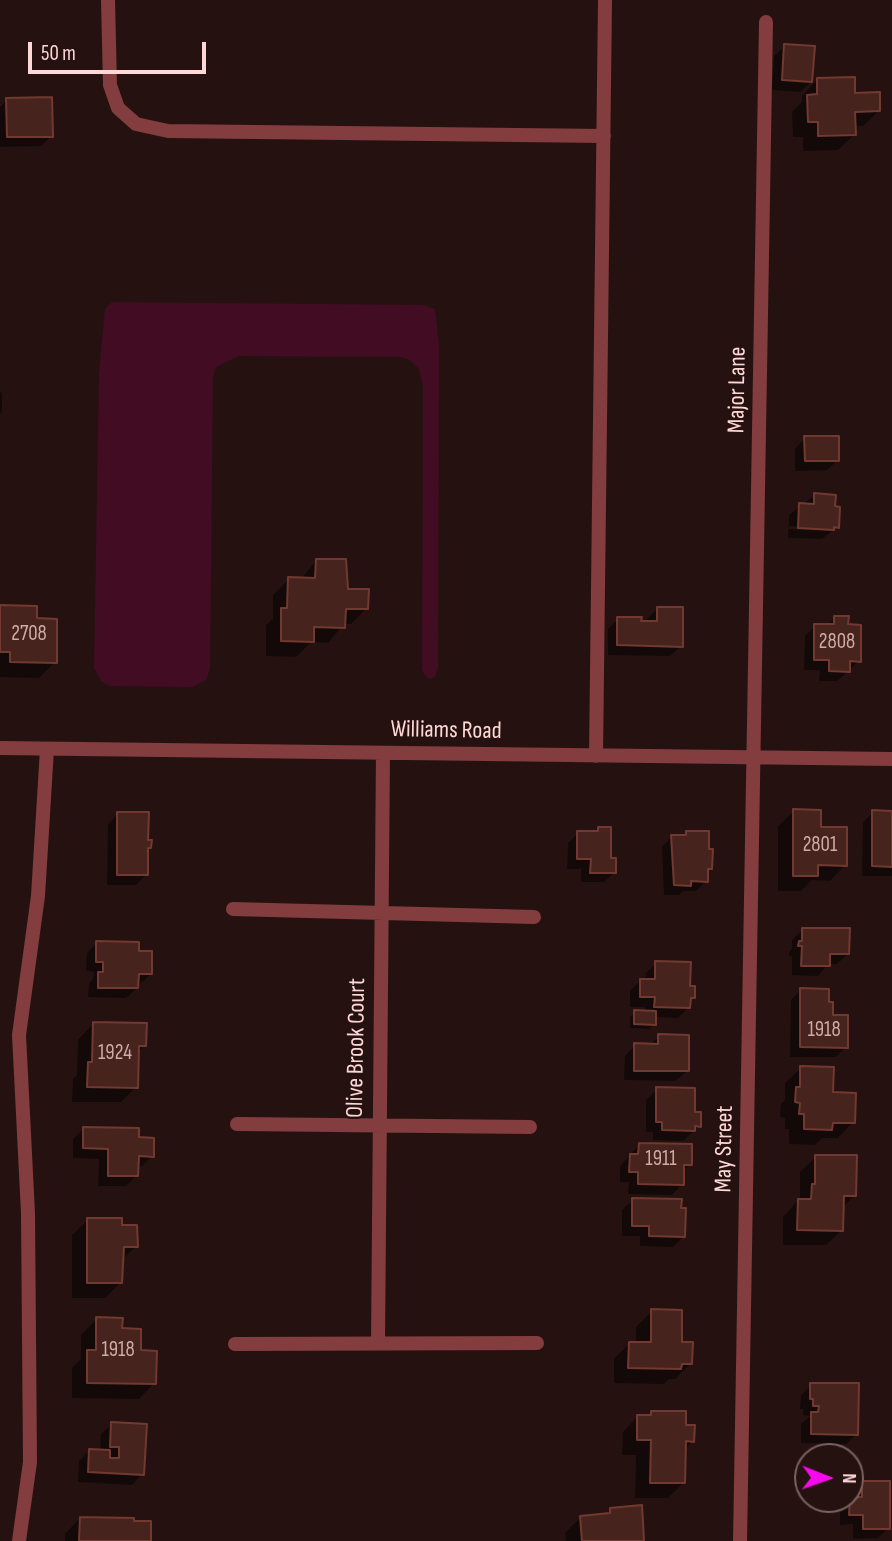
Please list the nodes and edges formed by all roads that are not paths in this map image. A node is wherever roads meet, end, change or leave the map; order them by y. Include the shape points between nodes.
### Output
1 (108, 0) edge
2 (605, 0) edge
3 (766, 22) dead end
4 (604, 136) junction
5 (0, 748) edge
6 (47, 749) junction
7 (383, 753) junction
8 (596, 756) junction
9 (755, 758) junction
10 (892, 759) edge
11 (233, 909) dead end
12 (382, 913) junction
13 (534, 917) dead end
14 (237, 1124) dead end
15 (379, 1126) junction
16 (530, 1127) dead end
17 (377, 1343) junction
18 (537, 1343) dead end
19 (235, 1344) dead end
20 (19, 1541) edge
21 (740, 1541) edge

1 - 4 street via 110,85 118,108 136,124 167,131
2 - 4 street
3 - 9 street, Major Lane
4 - 8 street
5 - 6 street, Williams Road
6 - 7 street, Williams Road
6 - 20 street via 38,896 19,1035 30,1462
7 - 8 street, Williams Road
7 - 12 street, Olive Brook Court
8 - 9 street, Williams Road
9 - 10 street, Williams Road
9 - 21 street, May Street
11 - 12 street
12 - 13 street
12 - 15 street, Olive Brook Court
14 - 15 street
15 - 16 street
15 - 17 street, Olive Brook Court
17 - 18 street
17 - 19 street

